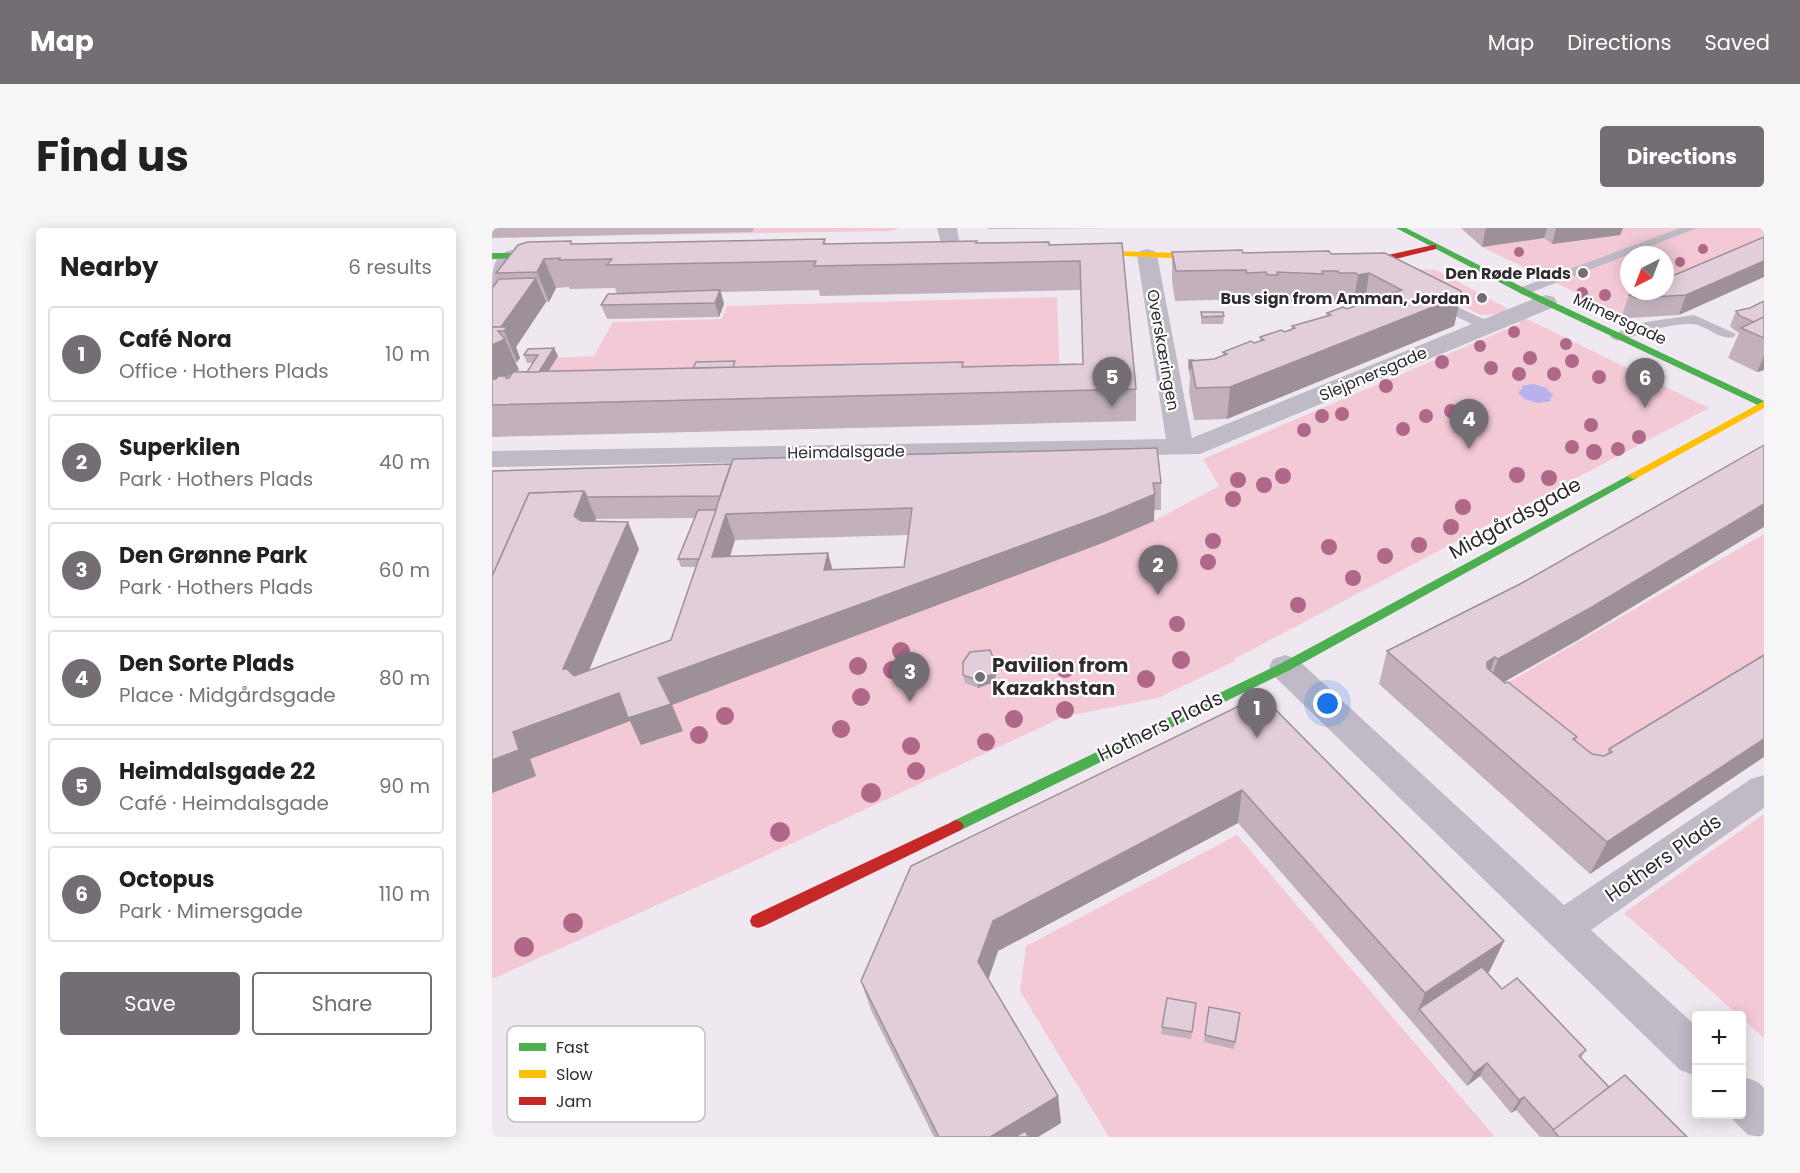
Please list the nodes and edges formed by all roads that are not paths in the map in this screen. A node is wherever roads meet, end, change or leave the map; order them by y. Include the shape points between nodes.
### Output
1 (1400, 228) edge
2 (1691, 228) edge
3 (1433, 247) junction
4 (1064, 251) edge
5 (569, 254) edge
6 (1147, 255) junction
7 (501, 256) edge
8 (1226, 257) edge
9 (1328, 261) edge
10 (492, 280) edge
11 (1523, 291) junction
12 (1420, 293) edge
13 (1546, 302) junction
14 (1487, 326) junction
15 (1729, 334) dead end
16 (1617, 337) junction
17 (1764, 404) edge
18 (1190, 446) junction
19 (492, 459) edge
20 (1285, 667) junction
21 (1764, 789) edge
22 (758, 921) dead end
23 (1562, 928) junction
24 (1692, 1051) edge
25 (1746, 1102) edge
26 (1764, 1119) edge

1 - 3 street, Mimersgade
2 - 11 lane
3 - 9 street via 1379,260
3 - 11 street, Mimersgade
4 - 6 street
5 - 7 street
6 - 8 street
6 - 18 street, Overskæringen
7 - 10 street
11 - 13 street, Mimersgade
12 - 14 lane
13 - 14 street, Slejpnersgade
13 - 16 street, Mimersgade
14 - 18 street, Slejpnersgade
15 - 16 lane via 1694,319 1646,326
16 - 17 street, Mimersgade
17 - 20 street, Midgårdsgade
18 - 19 street, Heimdalsgade
20 - 22 street, Hothers Plads
20 - 23 street
21 - 23 street, Hothers Plads
23 - 24 street
25 - 26 street

